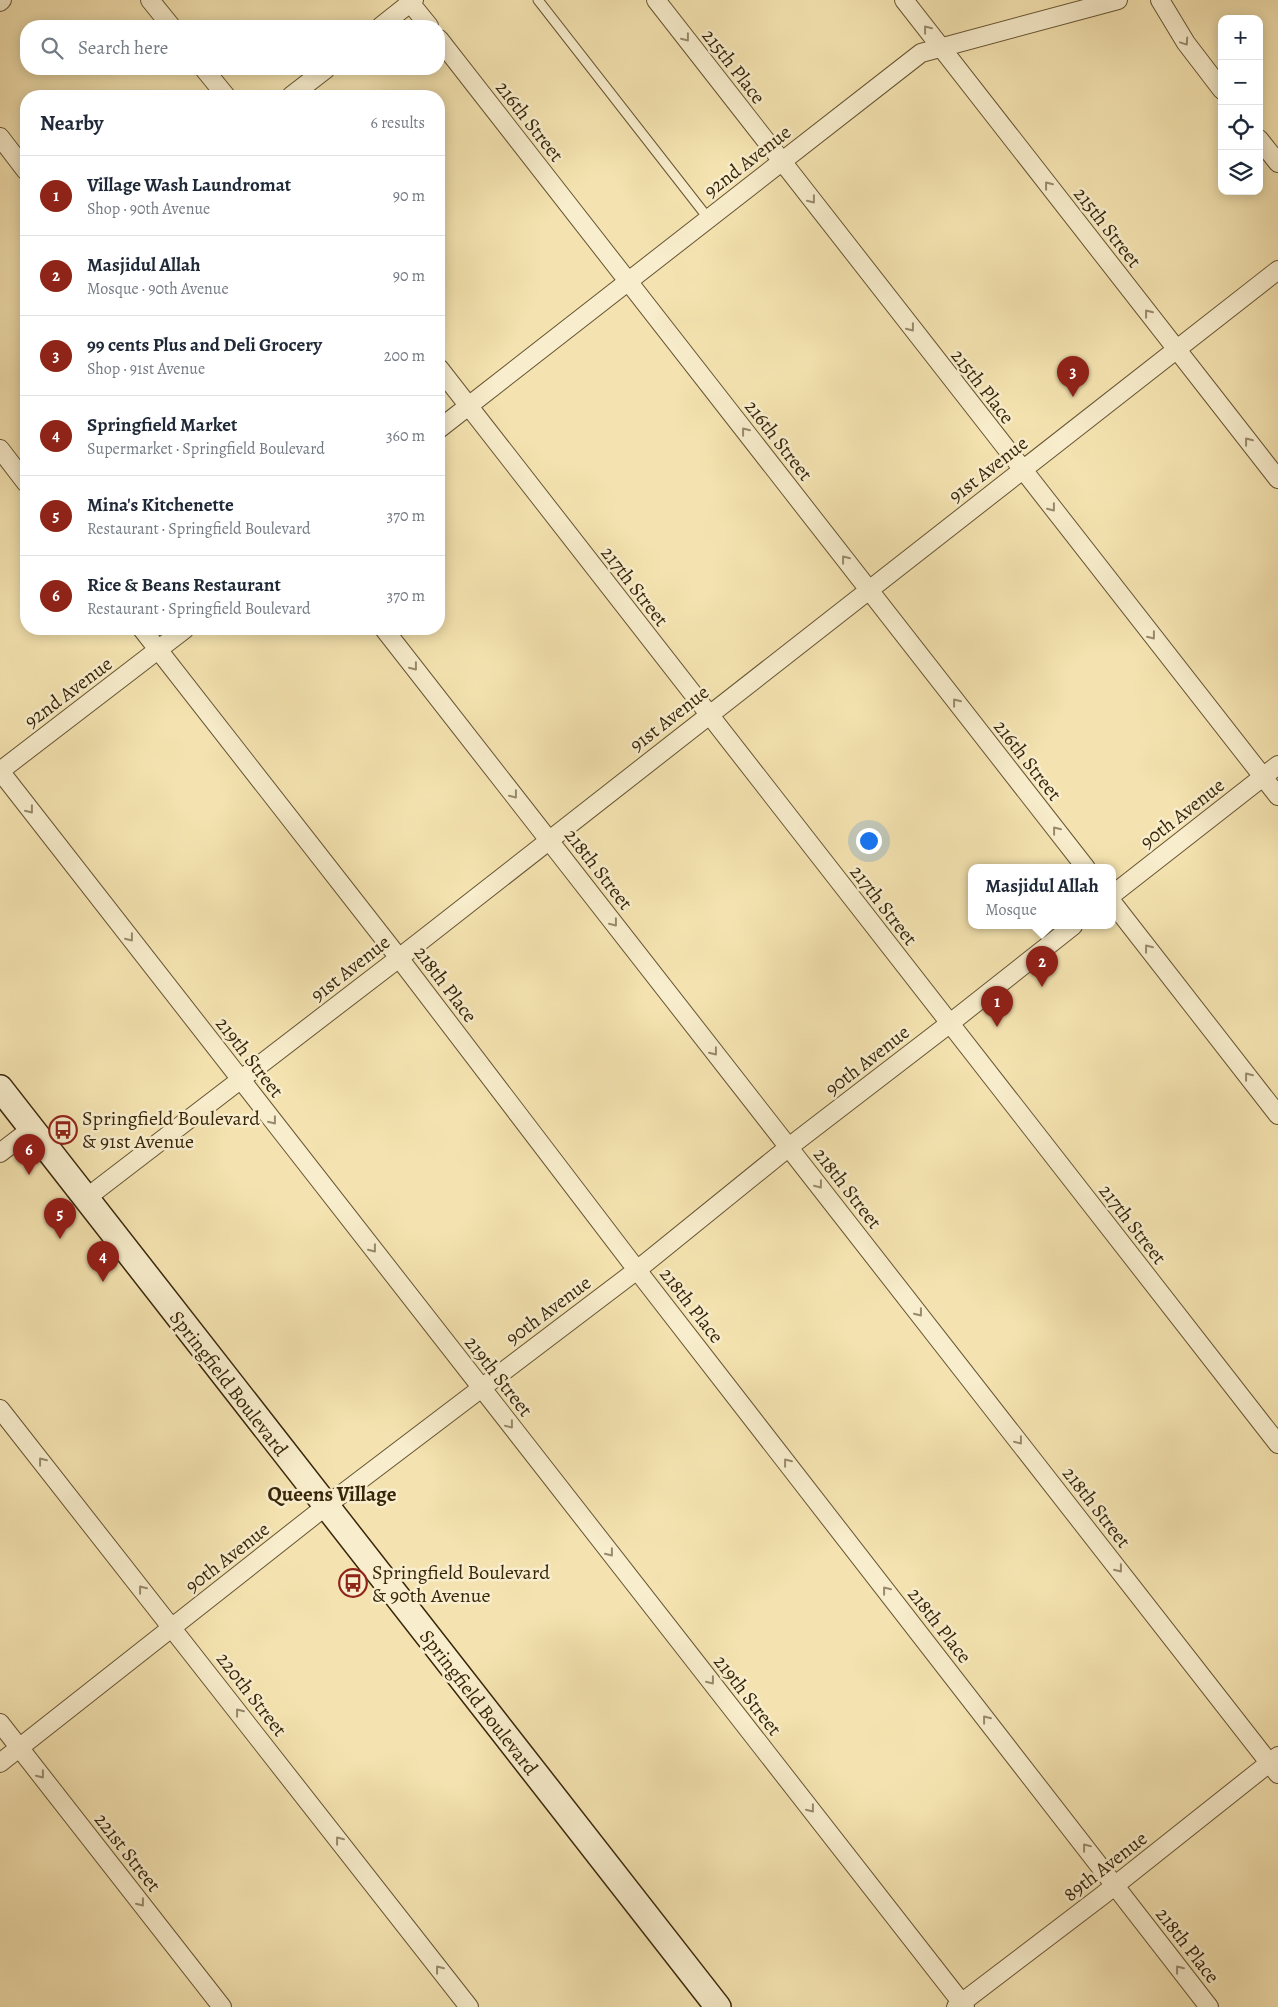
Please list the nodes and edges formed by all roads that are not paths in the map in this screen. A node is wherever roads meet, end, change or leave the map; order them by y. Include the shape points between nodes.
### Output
1 (150, 0) edge
2 (538, 0) edge
3 (656, 0) edge
4 (904, 0) edge
5 (1118, 0) edge
6 (1160, 0) edge
7 (411, 1) edge
8 (166, 20) edge
9 (388, 20) edge
10 (425, 20) edge
11 (445, 47) edge
12 (941, 47) junction
13 (209, 75) edge
14 (318, 75) edge
15 (1218, 85) edge
16 (221, 90) edge
17 (299, 90) edge
18 (0, 137) edge
19 (1263, 144) edge
20 (782, 161) junction
21 (20, 162) edge
22 (1278, 163) edge
23 (708, 218) junction
24 (1278, 270) edge
25 (628, 281) junction
26 (1176, 349) junction
27 (445, 376) edge
28 (468, 406) junction
29 (445, 424) edge
30 (0, 449) edge
31 (1022, 470) junction
32 (20, 474) edge
33 (1278, 479) edge
34 (868, 589) junction
35 (147, 635) edge
36 (178, 635) edge
37 (389, 635) edge
38 (159, 650) junction
39 (708, 714) junction
40 (1278, 765) edge
41 (0, 771) edge
42 (1263, 777) junction
43 (1278, 796) edge
44 (548, 839) junction
45 (1083, 864) edge
46 (1116, 892) edge
47 (1116, 907) edge
48 (1069, 929) edge
49 (399, 958) junction
50 (949, 1024) junction
51 (240, 1079) junction
52 (0, 1088) edge
53 (1278, 1115) edge
54 (31, 1129) junction
55 (789, 1147) junction
56 (0, 1153) edge
57 (85, 1199) junction
58 (637, 1270) junction
59 (480, 1387) junction
60 (0, 1409) edge
61 (1278, 1444) edge
62 (326, 1506) junction
63 (173, 1627) junction
64 (0, 1723) edge
65 (19, 1747) junction
66 (0, 1762) edge
67 (1275, 1764) edge
68 (1116, 1886) junction
69 (961, 2006) edge
70 (222, 2007) edge
71 (469, 2007) edge
72 (718, 2007) edge
73 (1209, 2007) edge

1 - 8 street
2 - 23 lane
3 -> 20 street, 215th Place
12 -> 4 street, 215th Street
5 - 12 street, 92nd Avenue
6 -> 15 street via 1186,43
7 - 9 street
7 - 10 street
11 - 25 street, 216th Street
12 - 20 street, 92nd Avenue via 921,53
26 -> 12 street, 215th Street
13 - 16 street
14 - 17 street
18 - 21 street
19 - 22 street
20 - 23 street, 92nd Avenue
20 -> 31 street, 215th Place
23 - 25 street, 92nd Avenue
24 - 26 street, 91st Avenue
25 - 28 street, 92nd Avenue
34 -> 25 street, 216th Street
26 - 31 street, 91st Avenue
33 -> 26 street, 215th Street
27 - 28 street, 217th Street
28 - 29 street, 92nd Avenue
28 - 39 street, 217th Street
30 - 32 street
31 - 34 street, 91st Avenue
31 -> 42 street, 215th Place
34 - 39 street, 91st Avenue
45 -> 34 street, 216th Street
35 - 38 street, 218th Place
36 - 38 street, 92nd Avenue
37 -> 44 street, 218th Street
38 - 41 street, 92nd Avenue
38 - 49 street, 218th Place
39 - 44 street, 91st Avenue
39 - 50 street, 217th Street
40 - 42 street, 90th Avenue
41 -> 51 street, 219th Street
42 - 43 street, 215th Place
42 - 46 street, 90th Avenue
44 - 49 street, 91st Avenue
44 -> 55 street, 218th Street
53 -> 47 street
48 - 50 street, 90th Avenue
49 - 51 street, 91st Avenue
49 - 58 street, 218th Place
50 - 55 street, 90th Avenue
50 - 61 street, 217th Street
51 - 57 street, 91st Avenue
51 -> 59 street, 219th Street
52 - 54 main road, Springfield Boulevard
54 - 56 street
54 - 57 main road, Springfield Boulevard
55 - 58 street, 90th Avenue
55 -> 67 street, 218th Street
57 - 62 main road, Springfield Boulevard
58 - 59 street, 90th Avenue
68 -> 58 street, 218th Place
59 - 62 street, 90th Avenue
59 -> 69 street, 219th Street
63 -> 60 street, 220th Street
62 - 63 street, 90th Avenue
62 - 72 main road, Springfield Boulevard
63 - 65 street, 90th Avenue
71 -> 63 street, 220th Street
64 - 65 street, 221st Street
65 - 66 street, 90th Avenue
65 -> 70 street, 221st Street
67 - 68 street, 89th Avenue
68 - 69 street, 89th Avenue
73 -> 68 street, 218th Place

